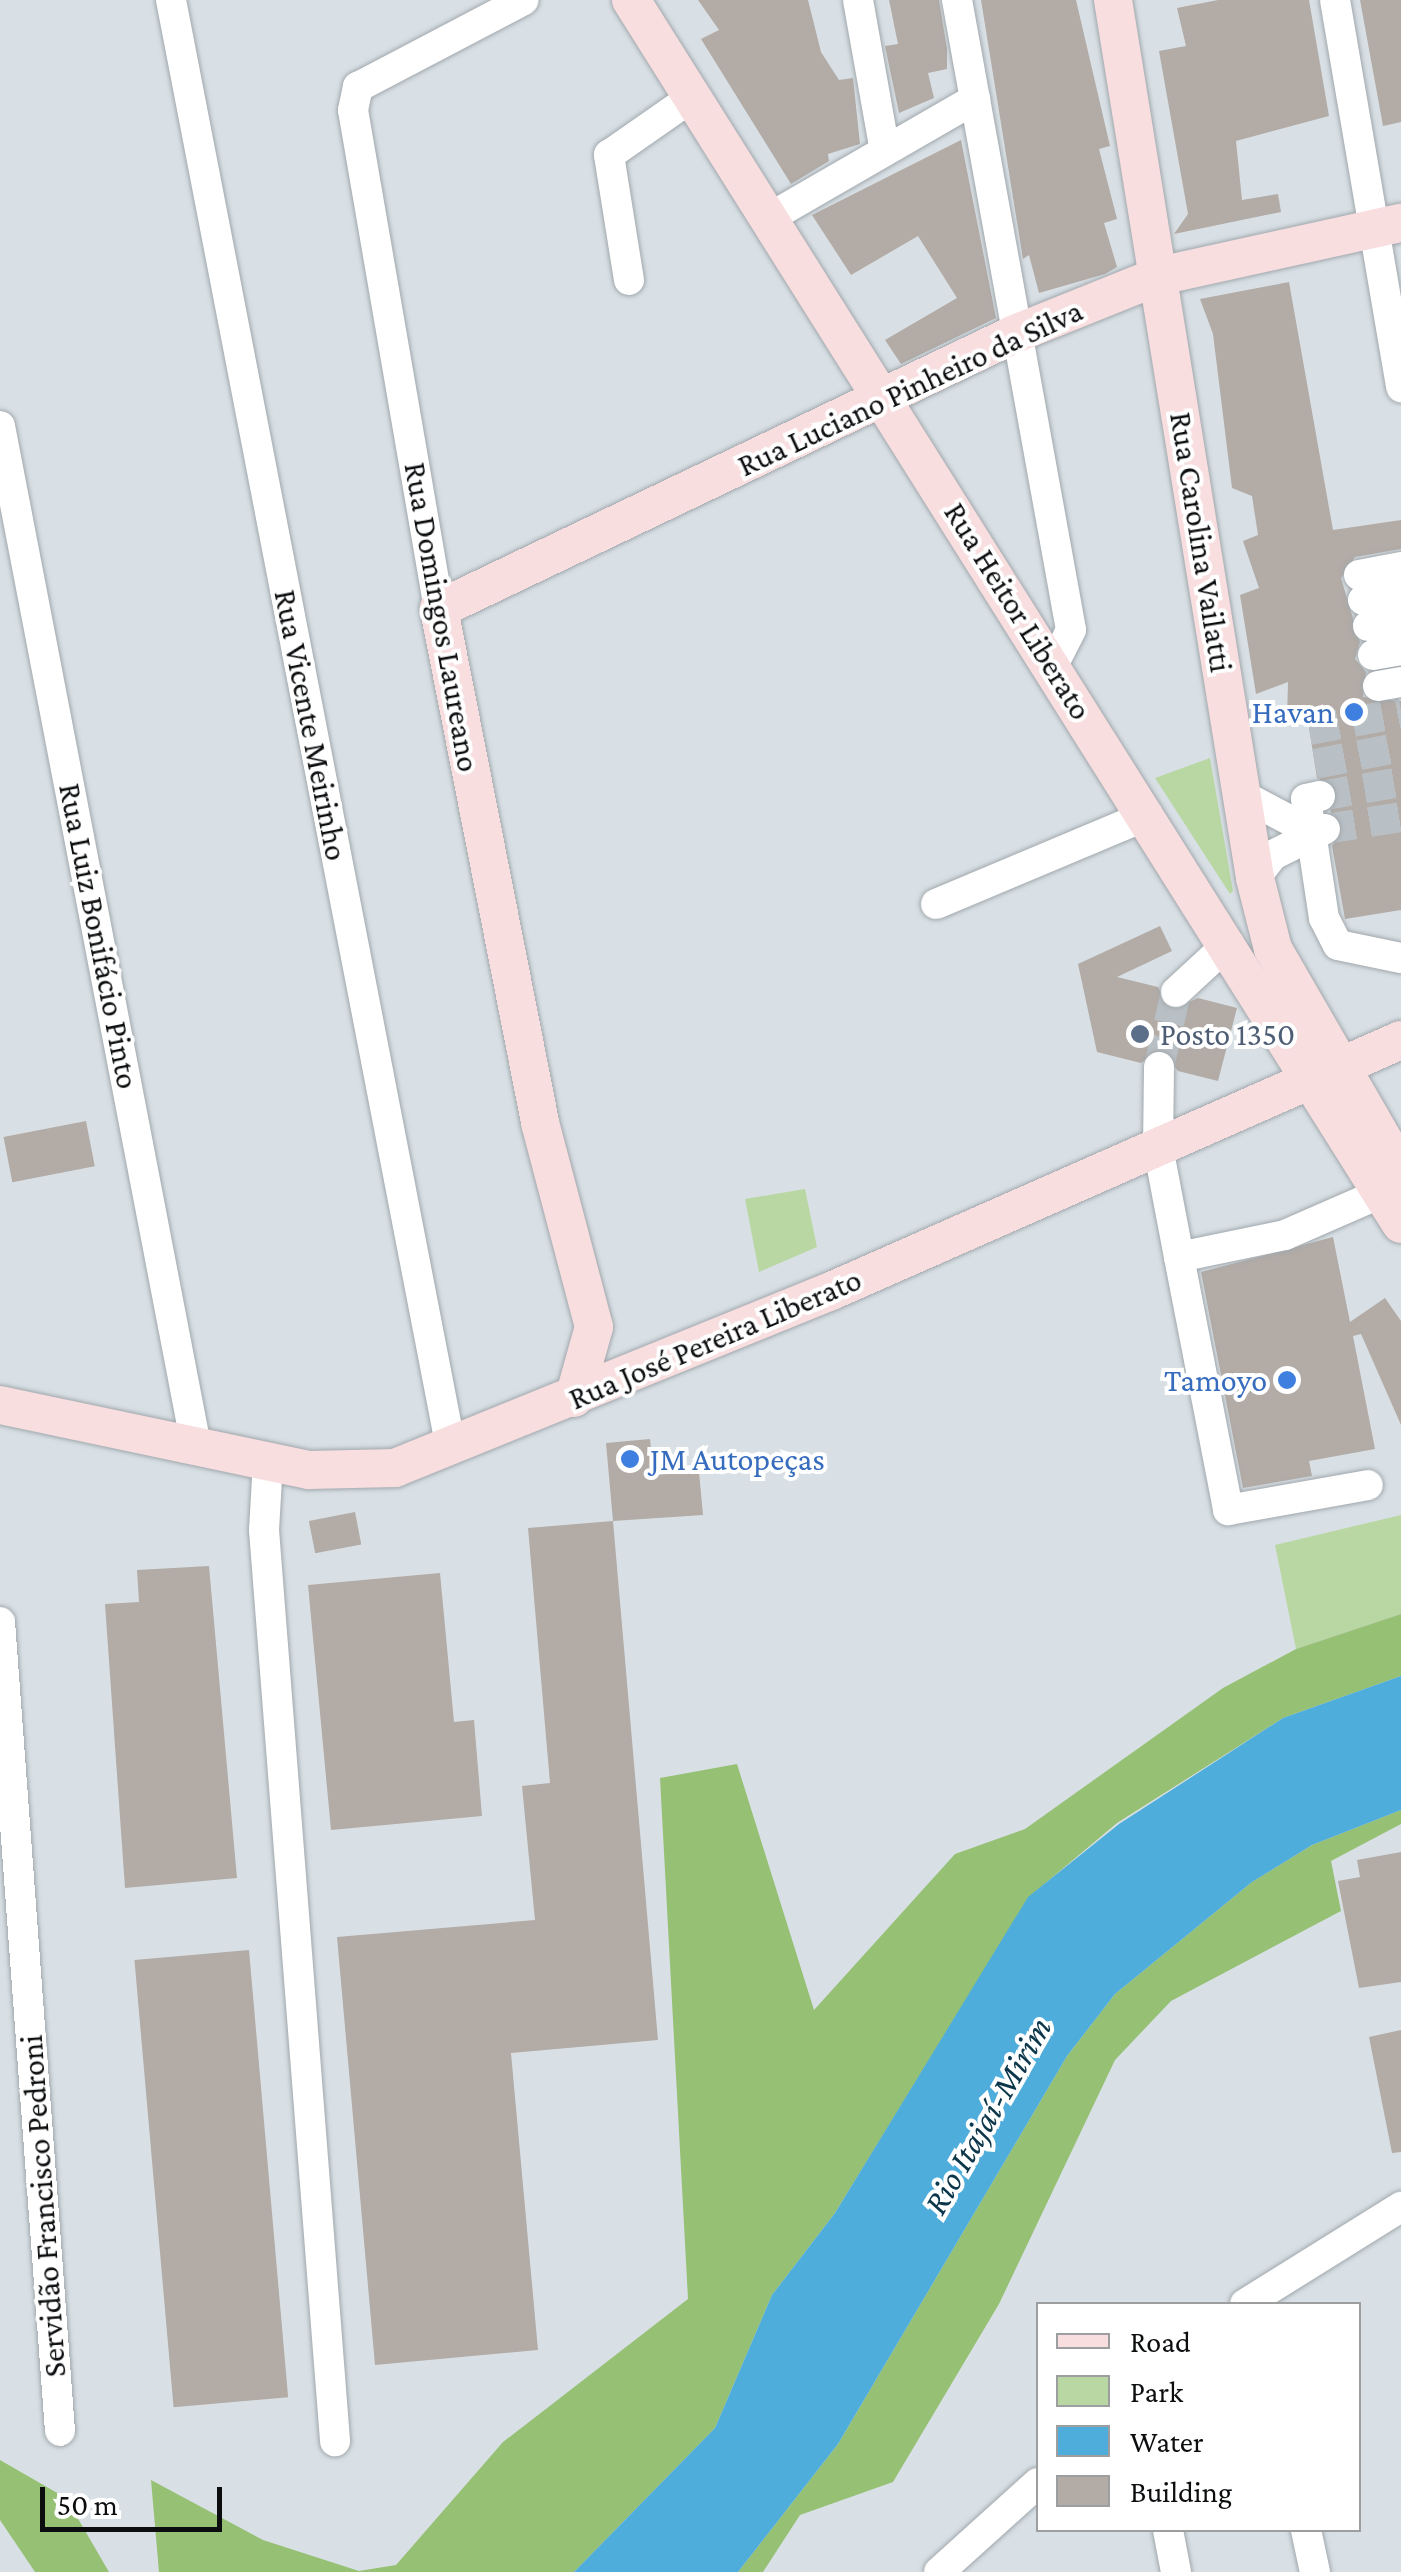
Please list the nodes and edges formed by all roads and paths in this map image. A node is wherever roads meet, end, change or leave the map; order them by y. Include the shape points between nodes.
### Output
1 (172, 0) edge
2 (524, 0) edge
3 (630, 0) edge
4 (858, 0) edge
5 (957, 0) edge
6 (1113, 0) edge
7 (1335, 0) edge
8 (692, 97) junction
9 (975, 99) junction
10 (884, 146) junction
11 (769, 218) junction
12 (1387, 226) edge
13 (1159, 276) junction
14 (628, 280) dead end
15 (1017, 332) junction
16 (1401, 387) edge
17 (885, 401) junction
18 (0, 426) edge
19 (1401, 567) edge
20 (1401, 593) edge
21 (439, 610) junction
22 (1401, 620) edge
23 (1373, 621) edge
24 (1053, 665) junction
25 (1242, 795) junction
26 (1320, 796) dead end
27 (1148, 815) junction
28 (1318, 830) junction
29 (1255, 878) junction
30 (936, 904) dead end
31 (1229, 944) junction
32 (1401, 958) edge
33 (1176, 992) tunnel mouth
34 (1401, 1040) edge
35 (1159, 1067) tunnel mouth
36 (1325, 1074) junction
37 (1158, 1147) junction
38 (1394, 1196) edge
39 (1180, 1256) junction
40 (594, 1326) junction
41 (648, 1367) junction
42 (574, 1398) junction
43 (0, 1405) edge
44 (196, 1446) junction
45 (451, 1450) junction
46 (268, 1462) junction
47 (1368, 1485) dead end
48 (0, 1622) edge
49 (1401, 2206) edge
50 (1251, 2302) edge
51 (60, 2431) dead end
52 (335, 2441) dead end
53 (1036, 2485) edge
54 (1168, 2532) edge
55 (1306, 2532) edge
56 (939, 2572) edge
57 (1176, 2572) edge
58 (1315, 2572) edge

1 - 45 street, Rua Vicente Meirinho
2 - 21 street, Rua Domingos Laureano via 358,87 353,110
3 - 8 main road, Rua Heitor Liberato
4 - 10 street
5 - 9 street
6 - 13 main road, Rua Carolina Vailatti
7 - 12 street
8 - 11 main road, Rua Heitor Liberato
8 - 14 street via 610,156
9 - 10 street
9 - 15 street
10 - 11 street
11 - 17 main road, Rua Heitor Liberato
12 - 13 main road, Rua Luciano Pinheiro da Silva
12 - 16 street
13 - 15 main road, Rua Luciano Pinheiro da Silva
13 - 25 main road, Rua Carolina Vailatti
15 - 17 main road, Rua Luciano Pinheiro da Silva
15 - 24 street via 1071,630
17 - 21 main road, Rua Luciano Pinheiro da Silva
17 - 24 main road, Rua Heitor Liberato
18 - 44 street, Rua Luiz Bonifácio Pinto
19 - 23 street
20 - 23 street
21 - 40 main road, Rua Domingos Laureano via 540,1122
22 - 23 street
24 - 27 main road, Rua Heitor Liberato
25 - 28 street
25 - 29 main road, Rua Carolina Vailatti
26 - 28 street via 1306,798
27 - 30 street
27 - 31 main road, Rua Heitor Liberato
28 - 29 street
28 - 32 street via 1338,945
29 - 36 main road, Rua Carolina Vailatti via 1273,949
31 - 33 street
31 - 36 main road, Rua Heitor Liberato
34 - 36 main road, Rua José Pereira Liberato
35 - 37 street
36 - 37 main road, Rua José Pereira Liberato
36 - 38 main road, Rua Heitor Liberato
37 - 39 street
37 - 41 main road, Rua José Pereira Liberato
38 - 39 street via 1285,1236
39 - 47 street via 1228,1510
40 - 41 main road, Rua Domingos Laureano via 621,1359
40 - 42 main road
41 - 42 main road, Rua José Pereira Liberato
42 - 45 main road, Rua José Pereira Liberato
43 - 44 main road, Rua José Pereira Liberato
44 - 46 main road, Rua José Pereira Liberato
45 - 46 main road, Rua José Pereira Liberato via 369,1472
46 - 52 street via 264,1530
48 - 51 street, Servidão Francisco Pedroni
49 - 50 street
53 - 56 street
54 - 57 street
55 - 58 street

